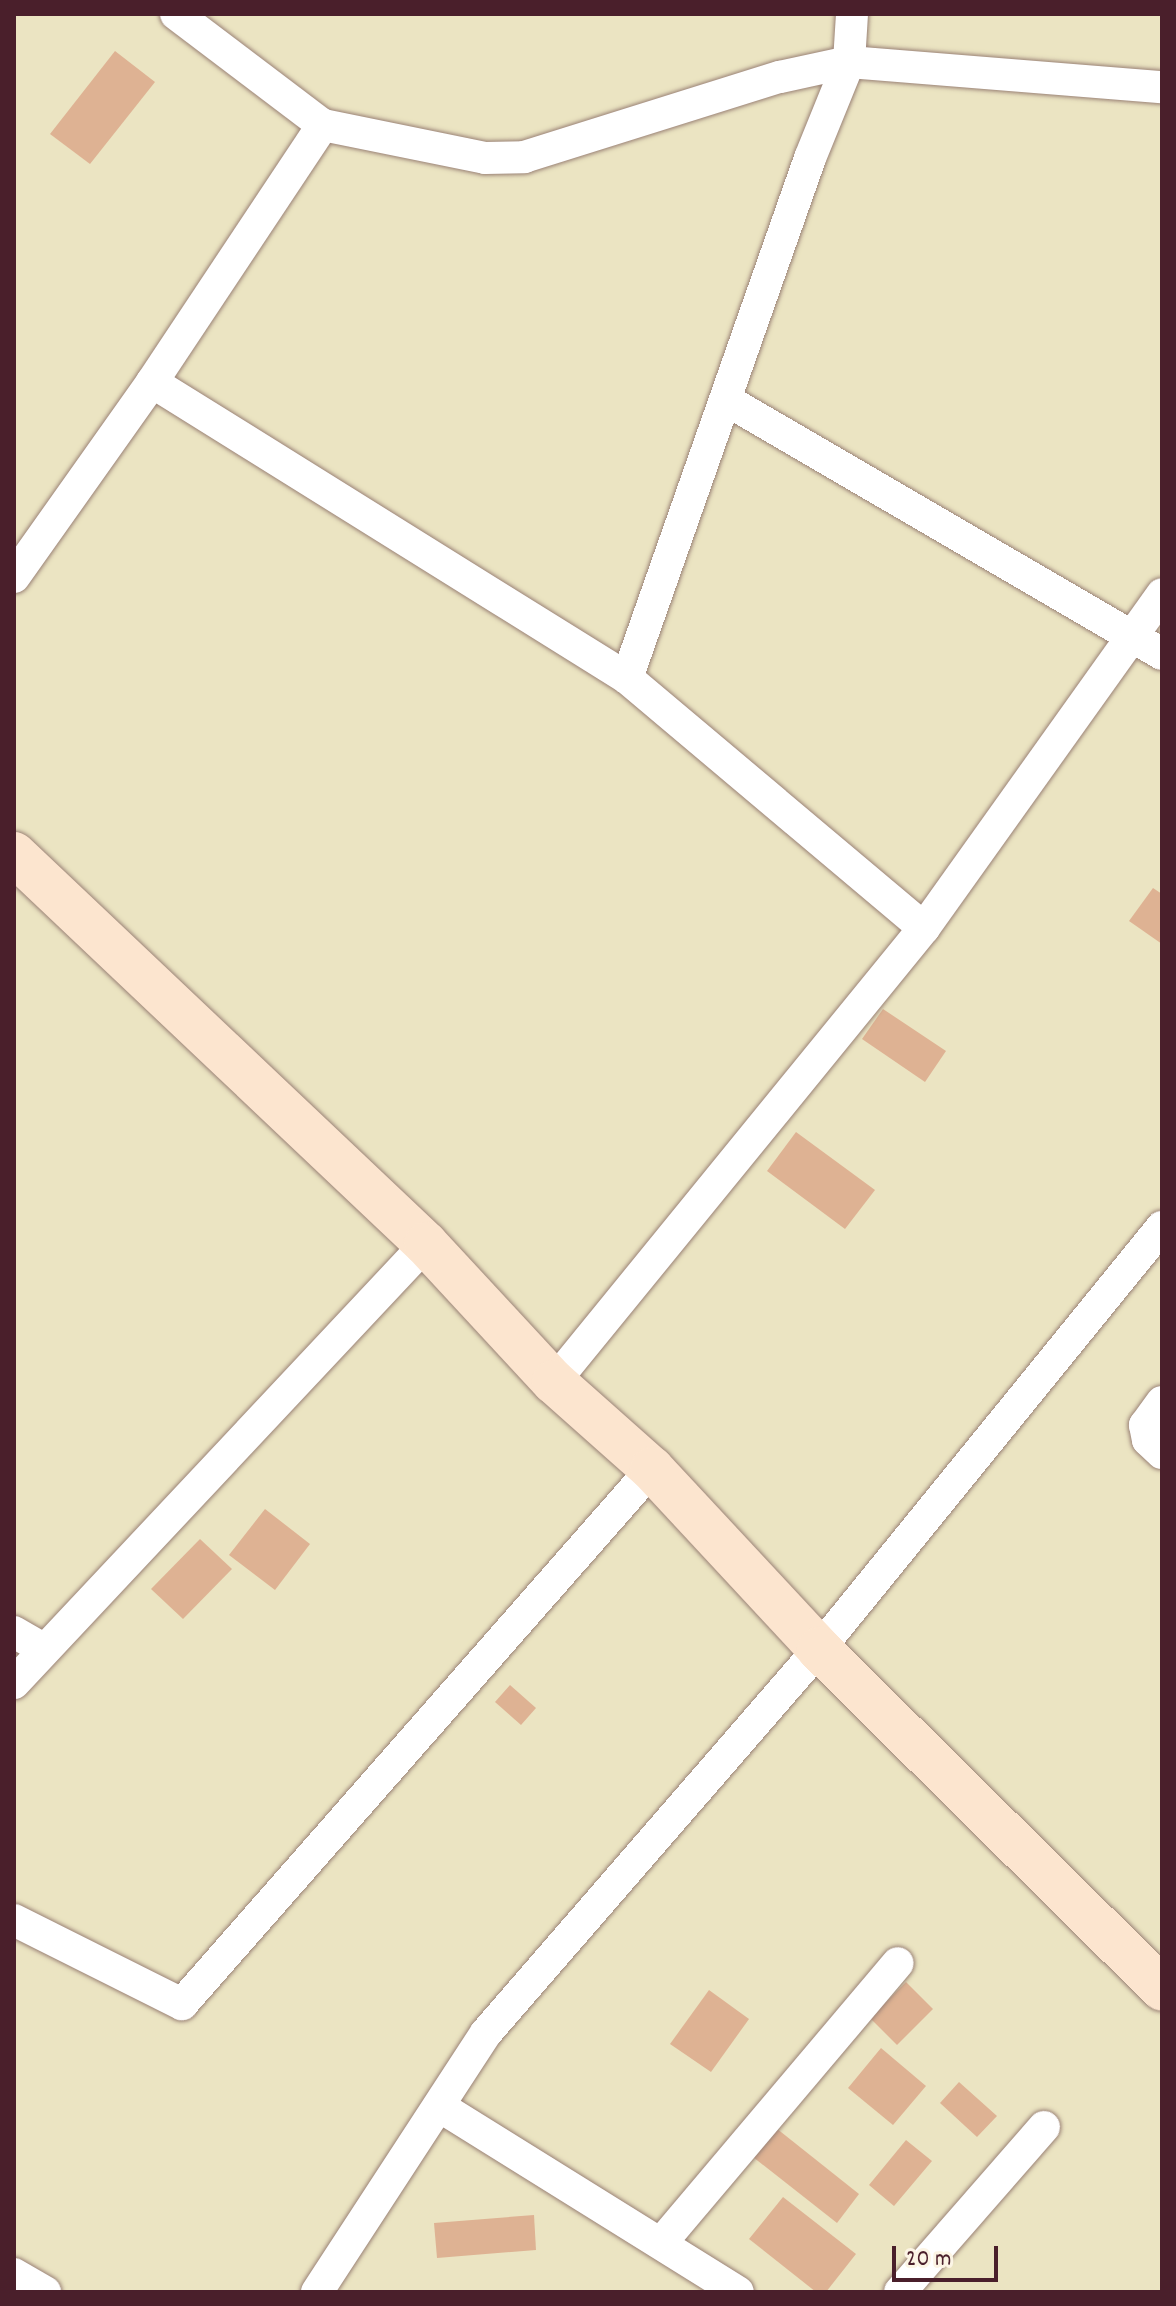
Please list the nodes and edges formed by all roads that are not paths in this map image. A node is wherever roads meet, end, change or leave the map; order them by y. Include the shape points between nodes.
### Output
1 (852, 14) edge
2 (181, 15) edge
3 (849, 62) junction
4 (1162, 87) edge
5 (323, 125) junction
6 (152, 382) junction
7 (728, 401) junction
8 (14, 577) edge
9 (1162, 594) edge
10 (1134, 634) junction
11 (1162, 654) edge
12 (627, 678) junction
13 (14, 854) edge
14 (924, 928) junction
15 (1160, 1232) edge
16 (426, 1244) junction
17 (554, 1382) junction
18 (1162, 1402) edge
19 (1162, 1453) edge
20 (652, 1469) junction
21 (14, 1632) edge
22 (42, 1648) junction
23 (819, 1649) junction
24 (14, 1683) edge
25 (14, 1920) edge
26 (898, 1963) dead end
27 (1162, 1989) edge
28 (439, 2106) junction
29 (1044, 2127) dead end
30 (662, 2242) junction
31 (14, 2274) edge
32 (45, 2292) edge
33 (317, 2292) edge
34 (738, 2292) edge
35 (900, 2292) edge

1 - 3 street
2 - 5 street
3 - 4 street
3 - 5 street via 780,77 524,157 485,158
3 - 7 street via 810,158
5 - 6 street
6 - 8 street
6 - 12 street
7 - 10 street
7 - 12 street
9 - 10 street
10 - 11 street
10 - 14 street
12 - 14 street
13 - 16 street
14 - 17 street
15 - 23 street
16 - 17 street
16 - 22 street
17 - 20 street
18 - 19 street via 1145,1425 1148,1440
20 - 23 street
20 - 25 street via 182,2004
21 - 22 street
22 - 24 street
23 - 27 street
23 - 28 street via 486,2033
26 - 30 street
28 - 30 street
28 - 33 street
29 - 35 street
30 - 34 street
31 - 32 street

